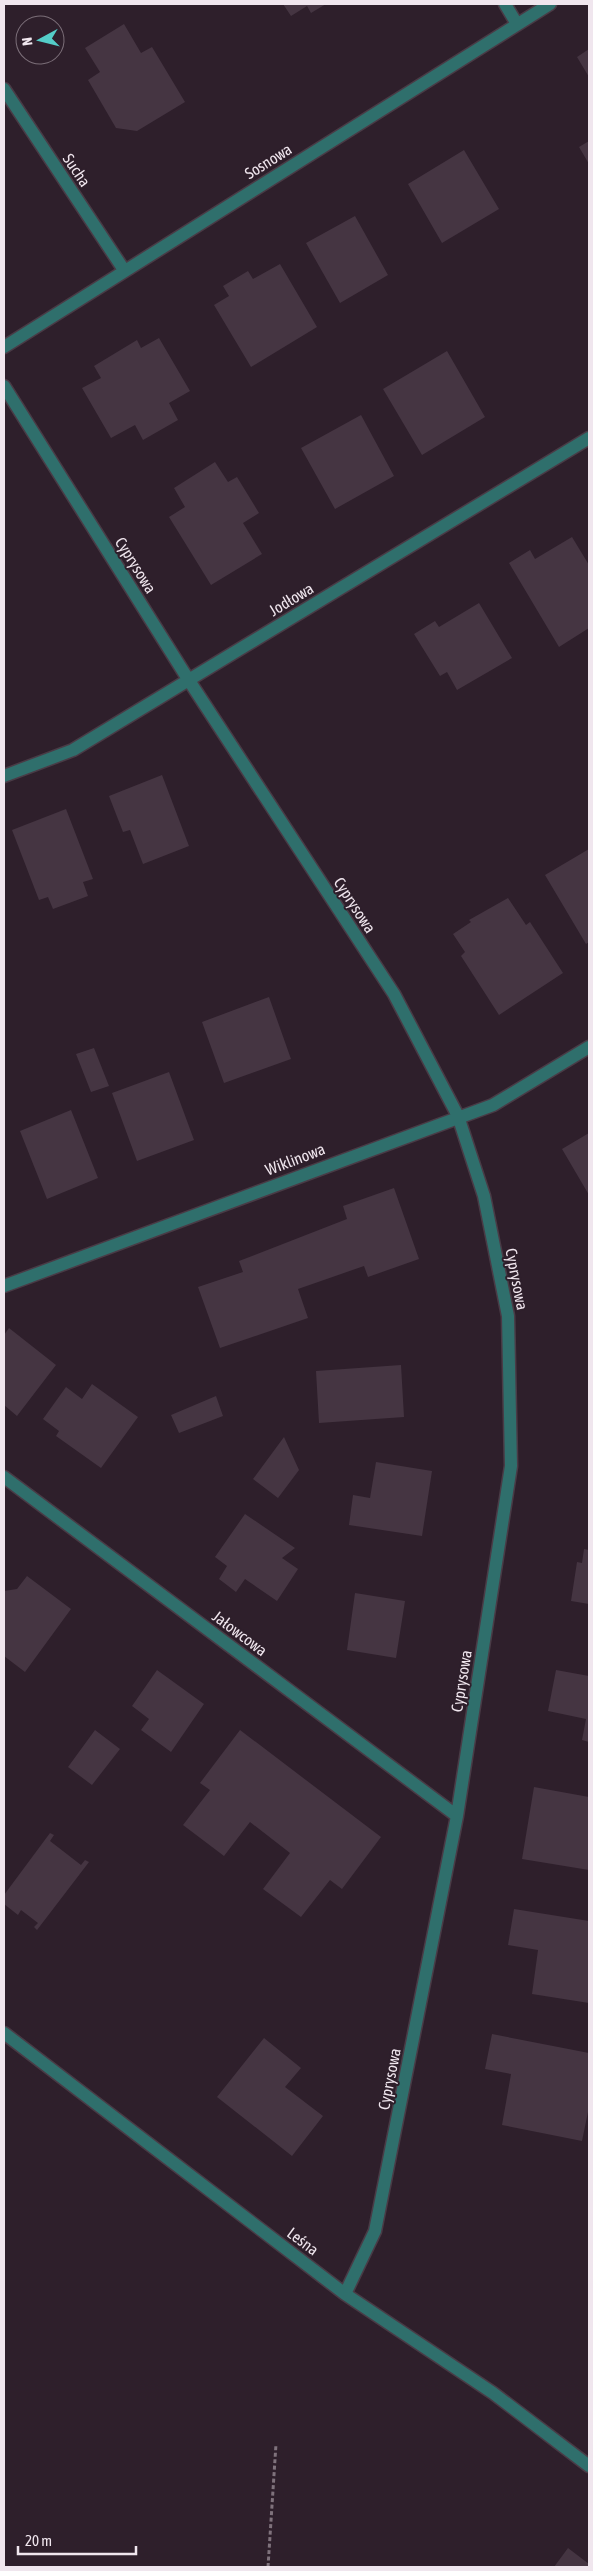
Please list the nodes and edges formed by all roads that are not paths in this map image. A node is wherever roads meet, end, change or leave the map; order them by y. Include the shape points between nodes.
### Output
1 (504, 4) edge
2 (550, 4) edge
3 (517, 24) junction
4 (4, 89) edge
5 (124, 270) junction
6 (4, 346) edge
7 (4, 386) edge
8 (589, 438) edge
9 (188, 679) junction
10 (4, 776) edge
11 (589, 1047) edge
12 (458, 1116) junction
13 (4, 1286) edge
14 (4, 1477) edge
15 (457, 1816) junction
16 (4, 2033) edge
17 (345, 2294) junction
18 (589, 2466) edge

1 - 3 street
2 - 3 street, Sosnowa
3 - 5 street, Sosnowa
4 - 5 street, Sucha
5 - 6 street, Sosnowa
7 - 9 street, Cyprysowa
8 - 9 street, Jodłowa
9 - 10 street, Jodłowa via 73,750
9 - 12 street, Cyprysowa via 394,994
11 - 12 street, Wiklinowa via 492,1105
12 - 13 street, Wiklinowa
12 - 15 street, Cyprysowa via 484,1196 508,1316 511,1466
14 - 15 street, Jałowcowa
15 - 17 street, Cyprysowa via 375,2231
16 - 17 street, Leśna
17 - 18 street, Leśna via 494,2393

